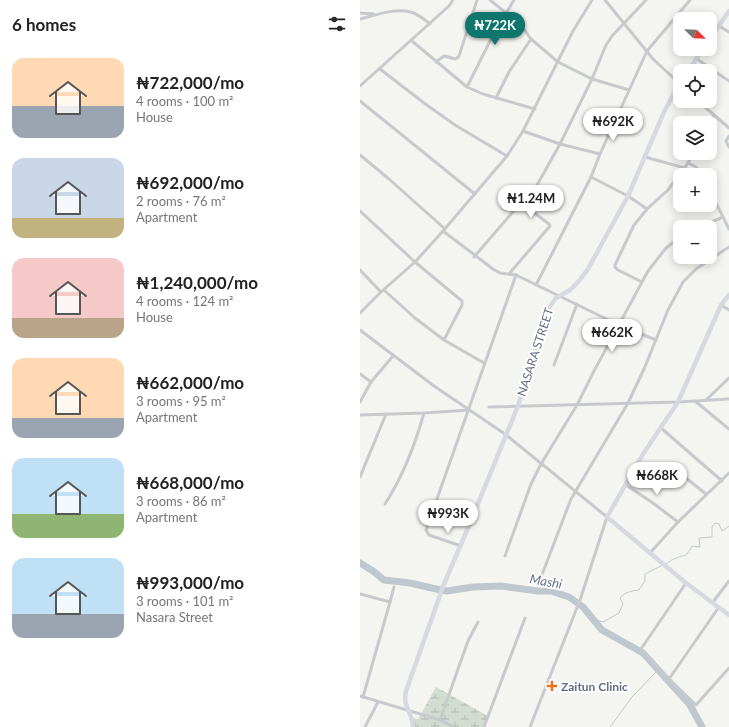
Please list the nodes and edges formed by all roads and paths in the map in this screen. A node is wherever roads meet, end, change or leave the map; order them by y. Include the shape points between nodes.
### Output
1 (454, 0) edge
2 (477, 0) edge
3 (490, 0) edge
4 (514, 0) edge
5 (592, 0) edge
6 (605, 0) edge
7 (646, 0) edge
8 (690, 0) edge
9 (729, 11) edge
10 (506, 12) junction
11 (360, 13) edge
12 (378, 14) junction
13 (360, 19) edge
14 (430, 24) junction
15 (624, 24) junction
16 (719, 26) junction
17 (717, 29) edge
18 (729, 32) edge
19 (531, 39) junction
20 (412, 41) junction
21 (647, 52) junction
22 (698, 56) edge
23 (696, 59) junction
24 (436, 62) junction
25 (558, 62) junction
26 (693, 64) edge
27 (380, 69) junction
28 (673, 77) edge
29 (592, 79) junction
30 (729, 81) edge
31 (360, 86) edge
32 (467, 87) junction
33 (629, 90) junction
34 (673, 96) edge
35 (496, 98) junction
36 (360, 100) edge
37 (706, 108) edge
38 (535, 109) junction
39 (714, 115) joint
40 (729, 128) edge
41 (523, 131) junction
42 (729, 136) edge
43 (560, 144) junction
44 (729, 147) edge
45 (600, 154) junction
46 (360, 155) edge
47 (507, 156) junction
48 (644, 157) junction
49 (690, 160) edge
50 (688, 163) junction
51 (685, 168) joint
52 (697, 168) edge
53 (591, 177) junction
54 (673, 184) edge
55 (475, 194) junction
56 (628, 196) junction
57 (524, 205) junction
58 (717, 205) edge
59 (647, 209) junction
60 (360, 211) edge
61 (723, 217) junction
62 (716, 220) edge
63 (729, 229) edge
64 (444, 230) junction
65 (673, 242) edge
66 (729, 247) edge
67 (474, 256) junction
68 (415, 262) junction
69 (360, 270) edge
70 (509, 274) junction
71 (516, 275) junction
72 (642, 282) junction
73 (536, 285) junction
74 (382, 291) junction
75 (729, 295) edge
76 (559, 296) junction
77 (577, 304) junction
78 (721, 305) junction
79 (729, 310) edge
80 (360, 313) edge
81 (619, 325) junction
82 (360, 330) edge
83 (444, 340) junction
84 (656, 340) junction
85 (393, 356) junction
86 (484, 363) junction
87 (554, 365) dead end
88 (360, 374) edge
89 (729, 378) edge
90 (371, 382) junction
91 (729, 399) edge
92 (706, 400) junction
93 (694, 401) junction
94 (360, 402) edge
95 (678, 402) junction
96 (628, 403) junction
97 (577, 405) junction
98 (518, 406) junction
99 (489, 407) dead end
100 (469, 410) junction
101 (424, 413) junction
102 (386, 414) junction
103 (360, 415) edge
104 (661, 428) junction
105 (729, 429) edge
106 (505, 434) junction
107 (541, 464) junction
108 (671, 466) dead end
109 (729, 473) edge
110 (360, 477) edge
111 (722, 481) junction
112 (626, 485) junction
113 (575, 490) junction
114 (706, 494) junction
115 (385, 504) dead end
116 (607, 518) junction
117 (678, 522) junction
118 (461, 546) junction
119 (650, 553) junction
120 (505, 556) dead end
121 (729, 580) edge
122 (686, 583) junction
123 (538, 585) dead end
124 (394, 586) dead end
125 (360, 594) edge
126 (390, 602) junction
127 (713, 602) junction
128 (720, 607) junction
129 (729, 614) edge
130 (525, 618) dead end
131 (478, 622) dead end
132 (729, 668) edge
133 (669, 679) junction
134 (361, 696) edge
135 (378, 702) junction
136 (408, 711) junction
137 (440, 720) junction
138 (366, 727) edge
139 (413, 727) edge
140 (454, 727) edge
141 (484, 727) edge
142 (530, 727) edge

1 - 14 street
2 - 24 street via 459,56 456,59 444,56
3 - 10 street
4 - 10 street
5 - 25 street
6 - 15 street
7 - 15 street
8 - 21 street
9 - 16 street
10 - 19 street via 521,25
10 - 32 street
11 - 12 street
12 - 13 street
12 - 14 street via 394,11 411,12
14 - 20 street
15 - 21 street
15 - 29 street via 606,45
16 - 17 street
16 - 18 street
19 - 25 street
19 - 35 street via 509,72
20 - 24 street
20 - 27 street
21 - 28 street
21 - 33 street
22 - 23 street
23 - 26 street
23 - 30 street
24 - 32 street
25 - 29 street
25 - 38 street
27 - 31 street
27 - 47 street via 455,125
29 - 33 street
29 - 43 street
32 - 35 street
33 - 45 street
34 - 48 street, NASARA STREET
35 - 38 street
36 - 55 street
37 - 39 street
38 - 41 street
39 - 40 street
41 - 43 street
41 - 47 street
42 - 44 street via 726,141
43 - 45 street
43 - 57 street via 533,194
45 - 53 street
46 - 64 street
47 - 55 street
48 - 51 street
48 - 56 street, NASARA STREET
49 - 50 street
50 - 51 street
50 - 52 street
53 - 56 street
53 - 73 street
54 - 59 street
55 - 64 street
56 - 59 street
56 - 76 street, NASARA STREET via 579,281
57 - 67 street via 518,206
57 - 70 street via 550,226
58 - 61 street
59 - 72 street via 634,225 615,265 618,270
60 - 68 street
61 - 62 street
61 - 63 street
64 - 67 street
64 - 68 street
65 - 72 street via 666,248
66 - 84 street via 696,269 683,282
67 - 70 street via 500,273
68 - 74 street
68 - 83 street via 462,301
69 - 74 street
70 - 71 street
71 - 73 street
71 - 86 street
72 - 81 street
73 - 76 street
74 - 80 street
74 - 83 street
75 - 78 street
76 - 77 street
76 - 98 street, NASARA STREET via 548,309
77 - 81 street
77 - 87 street
78 - 79 street
78 - 95 street
81 - 84 street
81 - 97 street
82 - 85 street
83 - 86 street
84 - 96 street
85 - 90 street
85 - 100 street
86 - 100 street
88 - 90 street
89 - 92 street
90 - 94 street
91 - 92 street
92 - 93 street
93 - 95 street
93 - 105 street
95 - 96 street
95 - 104 street
96 - 97 street
96 - 113 street
97 - 98 street
97 - 107 street
98 - 99 street
98 - 106 street, NASARA STREET
100 - 101 street
100 - 106 street
100 - 118 street via 426,530 429,535
101 - 102 street
101 - 115 street via 397,486
102 - 103 street
102 - 110 street
104 - 111 street
104 - 112 street
106 - 107 street
106 - 118 street, NASARA STREET
107 - 113 street
107 - 120 street via 531,484
108 - 114 street
109 - 111 street
111 - 114 street
112 - 116 street
112 - 117 street
113 - 116 street
113 - 123 street
114 - 117 street
116 - 119 street
116 - 142 street via 580,600
117 - 119 street
118 - 136 street, NASARA STREET via 439,597 404,698
119 - 122 street
121 - 127 street
122 - 127 street
122 - 133 street via 641,649
124 - 126 street
125 - 126 street
126 - 134 street
127 - 128 street
128 - 129 street
128 - 133 street
130 - 141 street
131 - 137 street via 468,641
132 - 133 street via 696,705
134 - 135 street
135 - 136 street
135 - 138 street
136 - 137 street
136 - 139 street, NASARA STREET via 413,720
137 - 140 street

